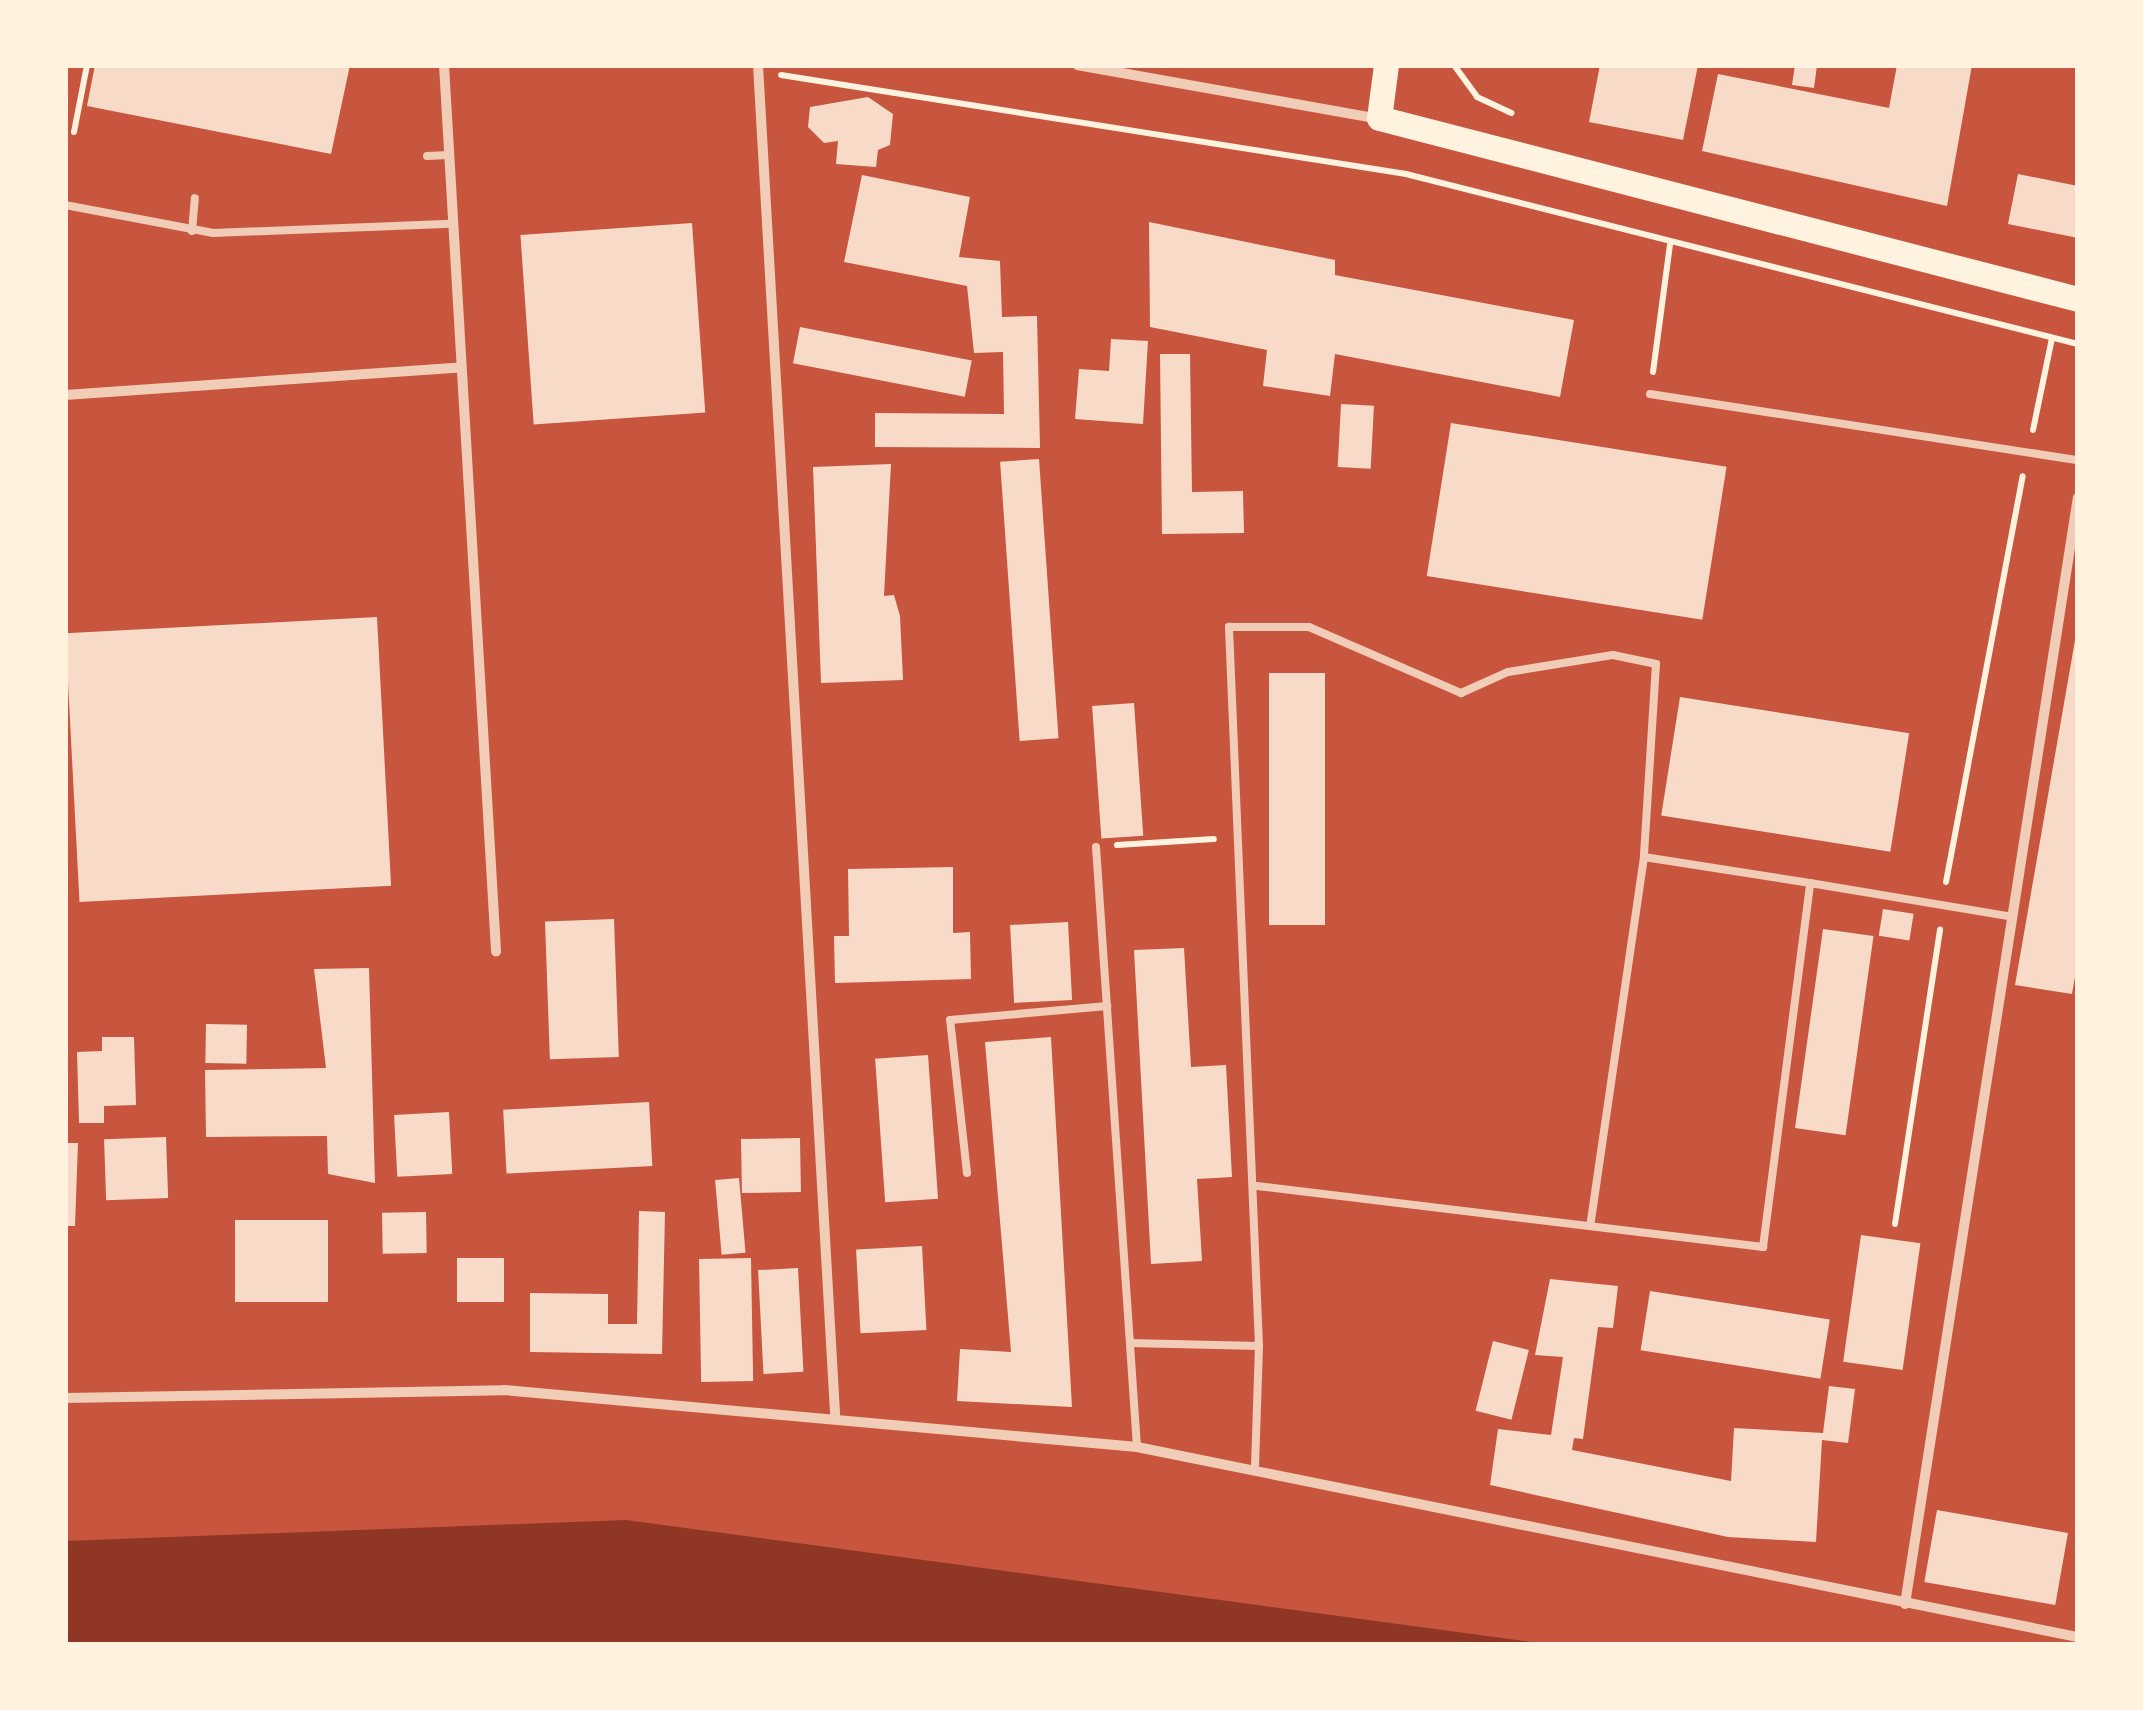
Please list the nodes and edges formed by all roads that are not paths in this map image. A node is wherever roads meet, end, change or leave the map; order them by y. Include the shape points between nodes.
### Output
1 (444, 65) edge
2 (1077, 65) edge
3 (1386, 65) edge
4 (758, 68) edge
5 (1380, 118) junction
6 (448, 155) junction
7 (426, 156) dead end
8 (195, 198) dead end
9 (65, 205) edge
10 (450, 224) junction
11 (192, 231) junction
12 (2078, 299) edge
13 (456, 368) junction
14 (1650, 394) road end
15 (65, 395) edge
16 (2078, 460) edge
17 (2078, 497) edge
18 (1096, 847) road end
19 (1644, 856) junction
20 (1810, 883) junction
21 (2008, 916) junction
22 (496, 951) dead end
23 (1107, 1006) junction
24 (967, 1173) dead end
25 (1256, 1186) junction
26 (1590, 1225) junction
27 (1130, 1343) junction
28 (1258, 1346) junction
29 (65, 1398) edge
30 (836, 1414) junction
31 (1137, 1446) junction
32 (1255, 1464) junction
33 (1904, 1604) junction
34 (2078, 1638) edge

1 - 6 street
2 - 5 street
3 - 5 main road
4 - 30 street
5 - 12 main road
6 - 7 lane
6 - 10 street
8 - 11 lane
9 - 11 lane
10 - 11 lane
10 - 13 street
13 - 15 street
13 - 22 street
14 - 16 lane
17 - 21 street
18 - 23 lane
19 - 20 lane
19 - 25 lane via 1656,664 1614,655 1508,672 1462,693 1308,627 1229,627
19 - 26 lane
20 - 21 lane
20 - 26 lane via 1763,1246
21 - 33 street
23 - 24 lane via 950,1020
23 - 27 lane
25 - 26 lane
25 - 28 lane
27 - 28 lane
27 - 31 lane
28 - 32 lane
29 - 30 street via 504,1390
30 - 31 street
31 - 32 street
32 - 33 street
33 - 34 street

